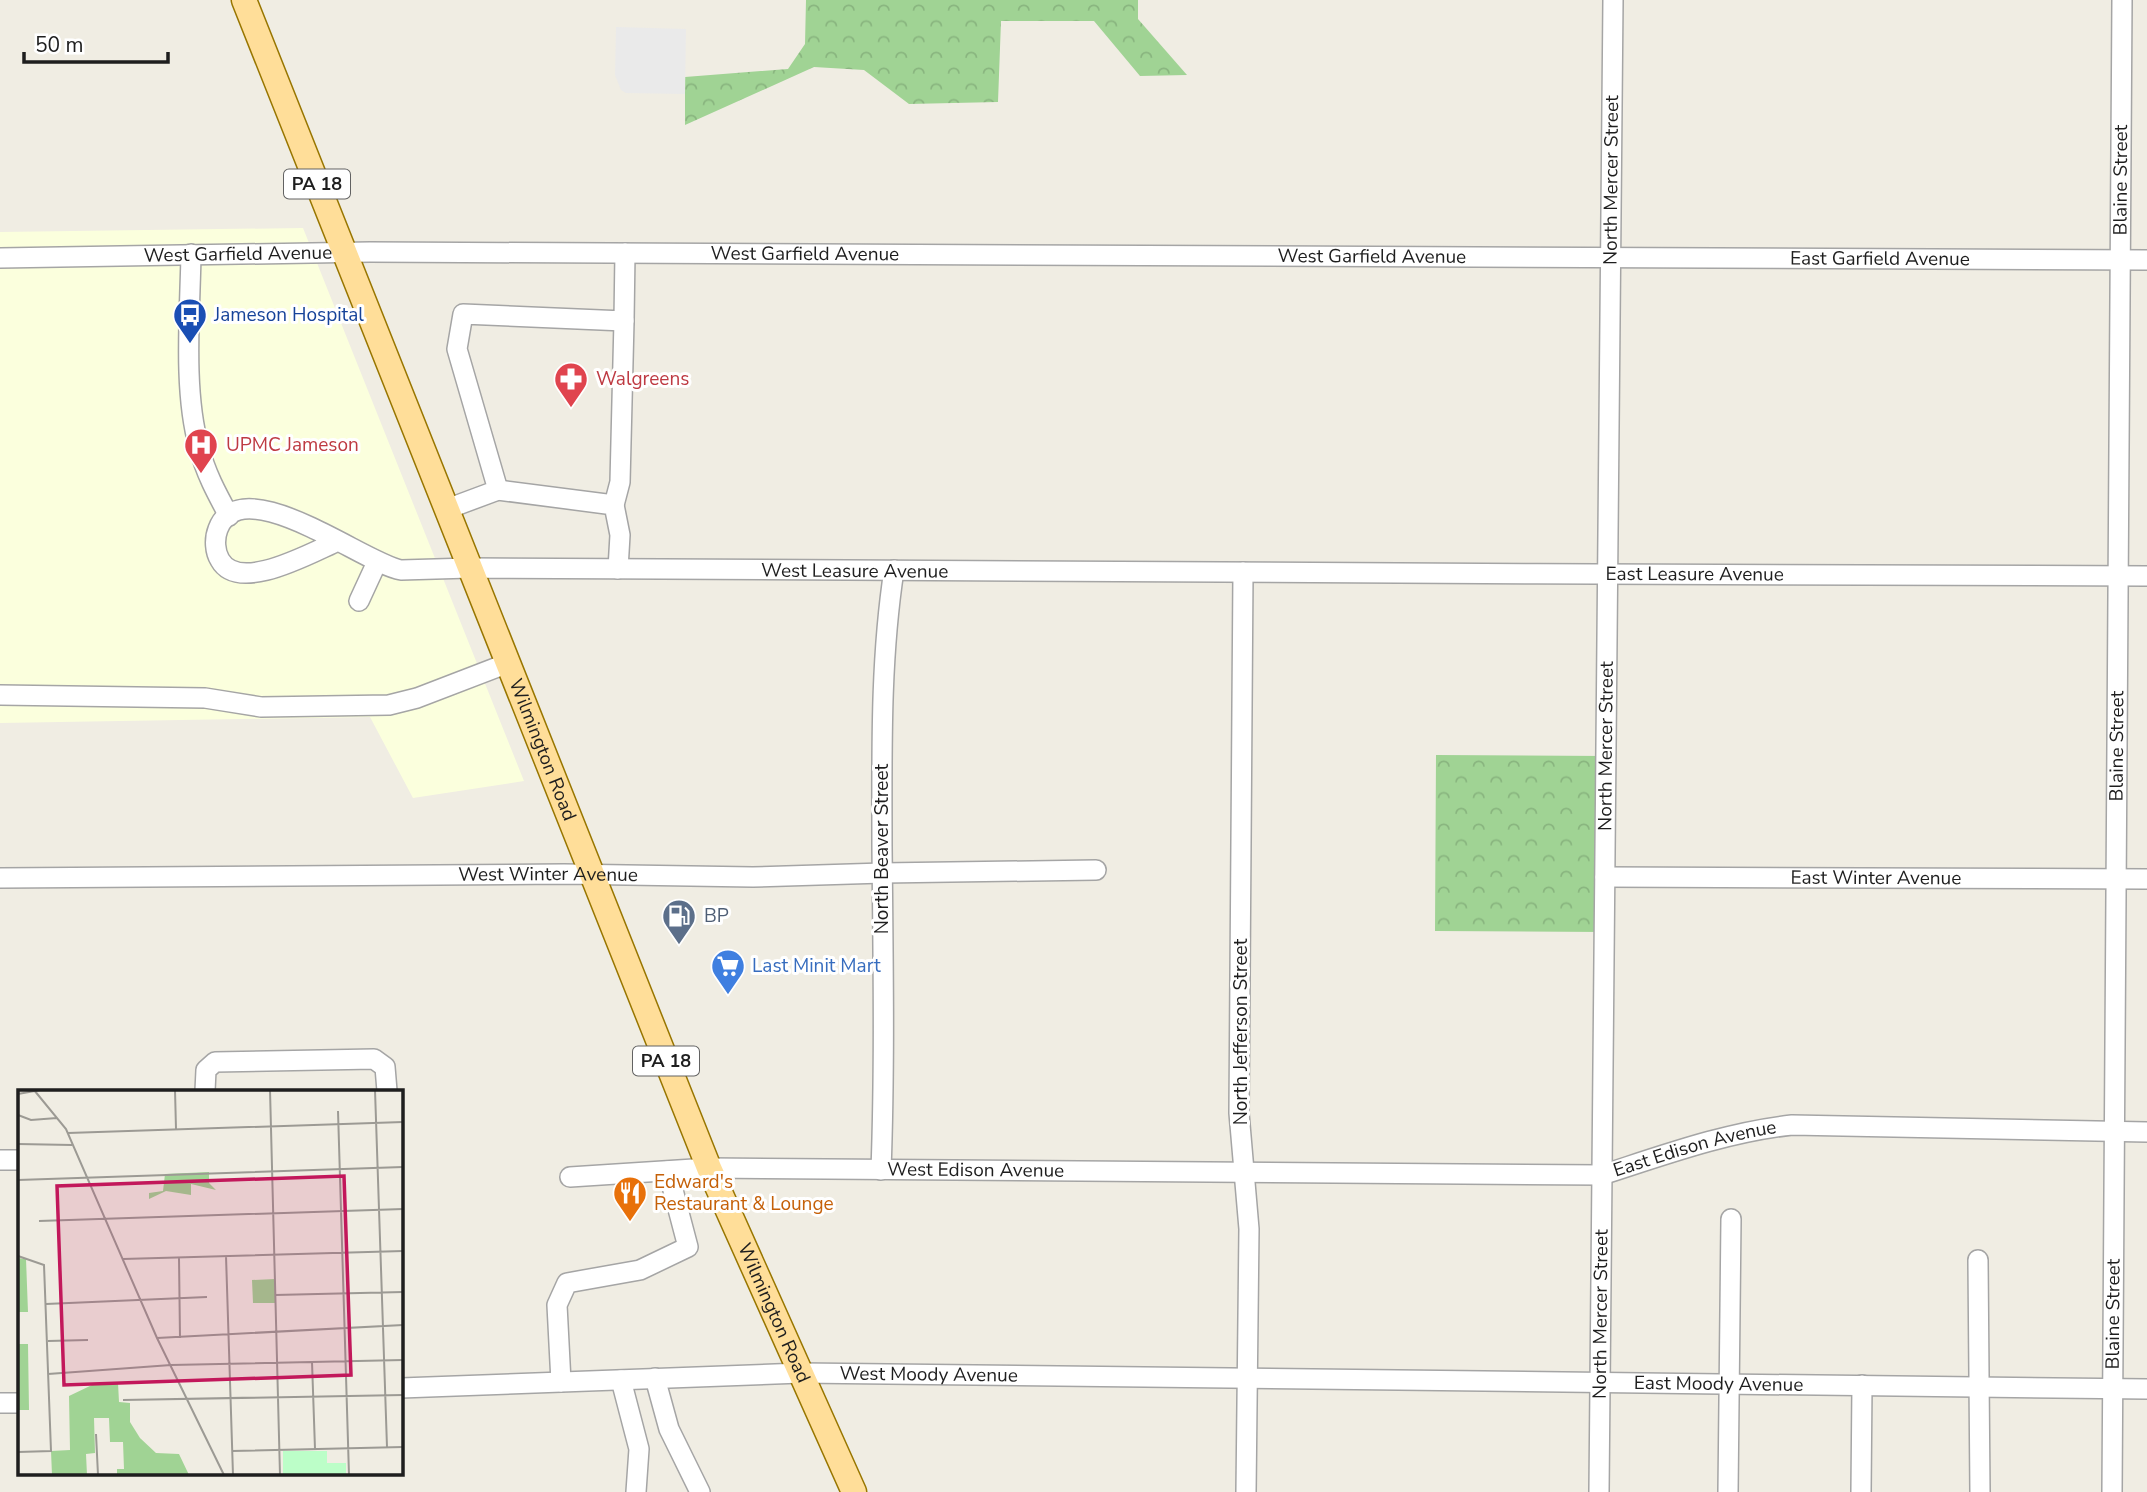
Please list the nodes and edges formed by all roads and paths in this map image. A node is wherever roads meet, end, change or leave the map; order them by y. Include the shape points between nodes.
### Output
1 (244, 0) edge
2 (1613, 0) edge
3 (2122, 0) edge
4 (344, 252) junction
5 (625, 253) junction
6 (191, 254) junction
7 (0, 258) edge
8 (1611, 258) junction
9 (2118, 260) junction
10 (2147, 260) edge
11 (624, 321) junction
12 (498, 490) junction
13 (614, 505) junction
14 (447, 509) junction
15 (229, 516) junction
16 (338, 541) junction
17 (377, 562) junction
18 (470, 568) junction
19 (618, 569) junction
20 (894, 570) junction
21 (1243, 572) junction
22 (1608, 573) junction
23 (2117, 576) junction
24 (2147, 576) edge
25 (359, 601) dead end
26 (508, 663) junction
27 (0, 695) edge
28 (1096, 870) dead end
29 (883, 873) junction
30 (592, 874) junction
31 (1605, 877) junction
32 (0, 878) edge
33 (2116, 879) junction
34 (2147, 879) edge
35 (205, 1090) edge
36 (387, 1090) edge
37 (2114, 1131) junction
38 (2147, 1132) edge
39 (0, 1160) edge
40 (18, 1160) edge
41 (709, 1168) junction
42 (881, 1170) junction
43 (668, 1171) junction
44 (1244, 1173) junction
45 (1602, 1175) junction
46 (570, 1177) dead end
47 (1731, 1219) dead end
48 (1978, 1261) dead end
49 (801, 1373) junction
50 (1247, 1377) junction
51 (655, 1378) junction
52 (621, 1380) junction
53 (561, 1382) junction
54 (1600, 1382) junction
55 (1729, 1384) junction
56 (1862, 1385) junction
57 (1979, 1387) junction
58 (402, 1388) edge
59 (2113, 1388) junction
60 (2147, 1389) edge
61 (0, 1403) edge
62 (18, 1403) edge
63 (635, 1492) edge
64 (699, 1492) edge
65 (854, 1492) edge
66 (1246, 1492) edge
67 (1599, 1492) edge
68 (1728, 1492) edge
69 (1861, 1492) edge
70 (1980, 1492) edge
71 (2112, 1492) edge

1 - 4 main road, Wilmington Road / PA 18
2 - 8 street, North Mercer Street
3 - 9 street, Blaine Street
4 - 5 street, West Garfield Avenue
4 - 6 street, West Garfield Avenue
4 - 14 main road, Wilmington Road / PA 18
5 - 8 street, West Garfield Avenue
5 - 11 street
6 - 7 street, West Garfield Avenue
6 - 15 street via 191,402 198,446
8 - 9 street, East Garfield Avenue
8 - 22 street, North Mercer Street
9 - 10 street, East Garfield Avenue
9 - 23 street, Blaine Street
11 - 12 street via 463,314 457,349
11 - 13 street via 620,482
12 - 13 street
12 - 14 street
13 - 19 street via 620,535
14 - 18 main road, Wilmington Road / PA 18
15 - 16 street, West Leasure Avenue via 265,510 293,518
15 - 16 street via 216,541 218,556 234,572 265,572
16 - 17 street, West Leasure Avenue
17 - 18 street, West Leasure Avenue via 401,570
17 - 25 street
18 - 19 street, West Leasure Avenue
18 - 26 main road, Wilmington Road / PA 18
19 - 20 street, West Leasure Avenue
20 - 21 street, West Leasure Avenue
20 - 29 street, North Beaver Street via 881,726
21 - 22 street, East Leasure Avenue
21 - 44 street, North Jefferson Street via 1239,1113
22 - 23 street, East Leasure Avenue
22 - 31 street, North Mercer Street
23 - 24 street, East Leasure Avenue
23 - 33 street, Blaine Street
26 - 27 street via 389,705 261,707 205,698
26 - 30 main road, Wilmington Road / PA 18
28 - 29 street, West Winter Avenue
29 - 30 street, West Winter Avenue via 762,877
29 - 42 street, North Beaver Street
30 - 32 street, West Winter Avenue
30 - 41 main road, Wilmington Road / PA 18
31 - 33 street, East Winter Avenue
31 - 45 street, North Mercer Street
33 - 34 street, East Winter Avenue
33 - 37 street, Blaine Street
35 - 36 street via 206,1070 215,1062 374,1059 384,1067
37 - 38 street, East Edison Avenue
37 - 45 street, East Edison Avenue via 1792,1125 1706,1142
37 - 59 street, Blaine Street
39 - 40 street
41 - 42 street, West Edison Avenue
41 - 43 street, West Edison Avenue
41 - 49 main road, Wilmington Road / PA 18
42 - 44 street, West Edison Avenue
43 - 46 street, West Edison Avenue
43 - 53 street via 688,1247 640,1270 567,1283 558,1305
44 - 45 street, East Edison Avenue
44 - 50 street, North Jefferson Street via 1249,1229
45 - 54 street, North Mercer Street
47 - 55 street
48 - 57 street
49 - 50 street, West Moody Avenue
49 - 51 street, West Moody Avenue
49 - 65 main road, Wilmington Road / PA 18
50 - 54 street, East Moody Avenue
50 - 66 street, North Jefferson Street
51 - 52 street, West Moody Avenue
51 - 64 street via 669,1429
52 - 53 street, West Moody Avenue
52 - 63 street via 639,1449
53 - 58 street, West Moody Avenue
54 - 55 street, East Moody Avenue
54 - 67 street, North Mercer Street
55 - 56 street, East Moody Avenue
55 - 68 street
56 - 57 street, East Moody Avenue
56 - 69 street
57 - 59 street, East Moody Avenue
57 - 70 street
59 - 60 street, East Moody Avenue
59 - 71 street, Blaine Street
61 - 62 street

